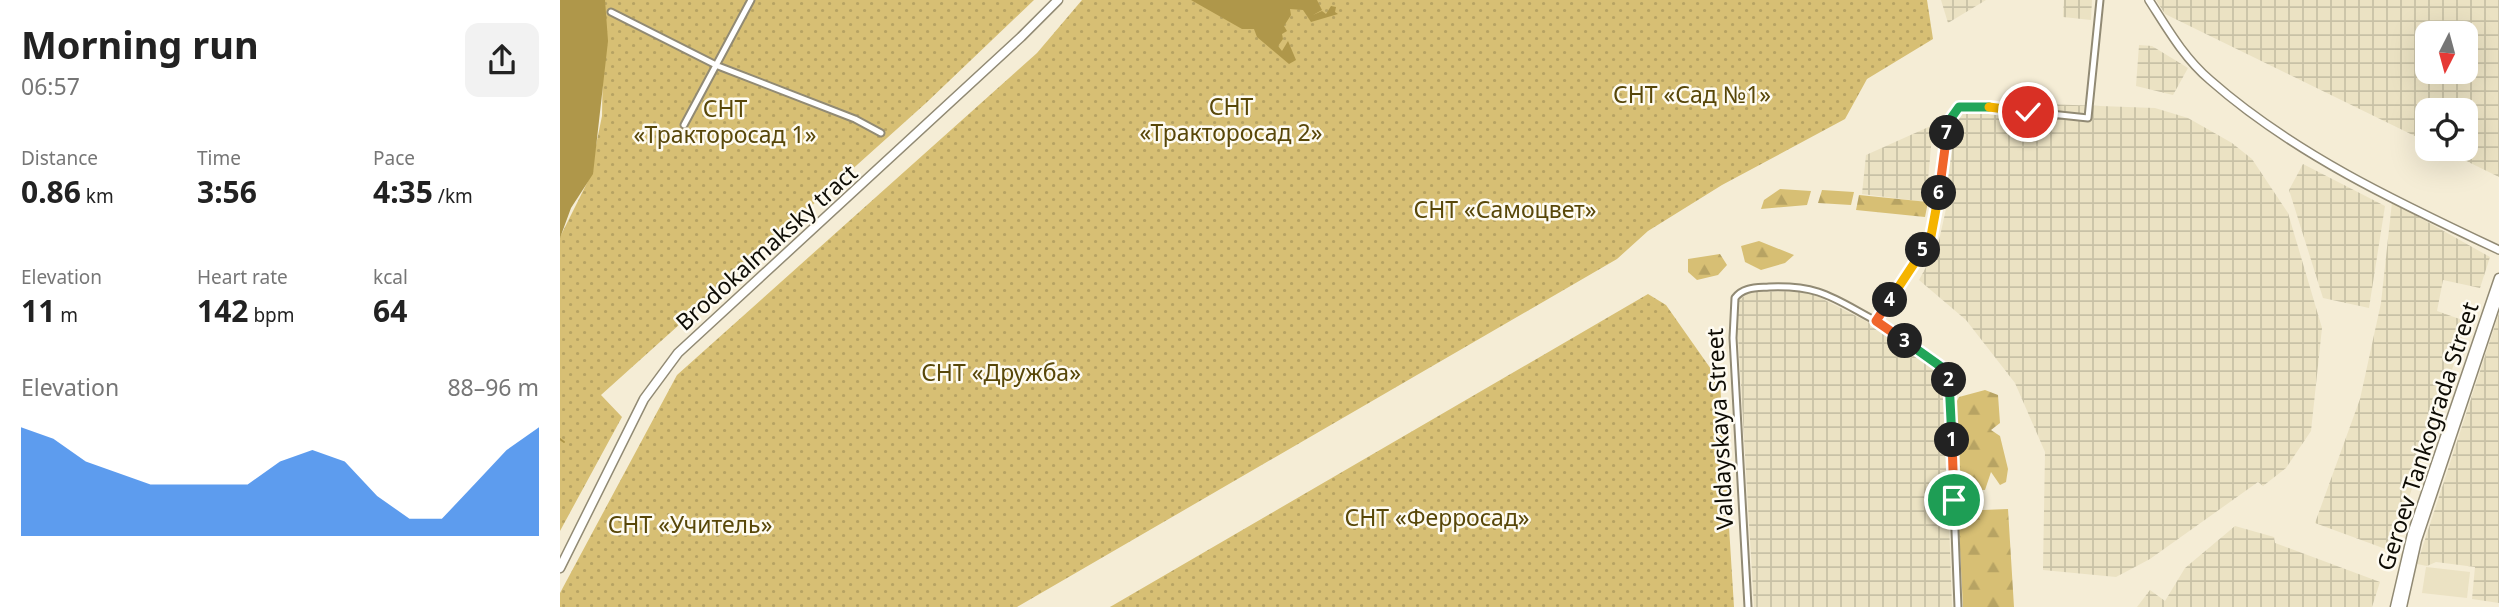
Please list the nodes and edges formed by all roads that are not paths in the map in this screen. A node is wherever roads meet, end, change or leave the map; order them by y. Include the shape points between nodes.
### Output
1 (751, 0) edge
2 (1058, 0) edge
3 (2100, 0) edge
4 (2149, 0) edge
5 (611, 12) dead end
6 (718, 66) junction
7 (684, 125) dead end
8 (881, 133) dead end
9 (2499, 250) edge
10 (2499, 278) edge
11 (2499, 294) edge
12 (1876, 321) junction
13 (560, 568) edge
14 (1748, 607) edge
15 (1958, 607) edge
16 (2395, 607) edge
17 (2402, 607) edge

1 - 6 street
2 - 13 main road, Brodokalmaksky tract via 678,353 644,399
3 - 12 street via 2088,118 1967,105 1952,113 1931,236
4 - 9 street via 2181,50 2210,80 2303,150
5 - 6 street
6 - 7 street
6 - 8 street
10 - 16 main road, Geroev Tankograda Street via 2412,534
11 - 17 main road, Geroev Tankograda Street via 2417,540
12 - 14 street, Valdayskaya Street via 1810,288 1756,288 1735,298 1733,338
12 - 15 street via 1940,366 1949,378

